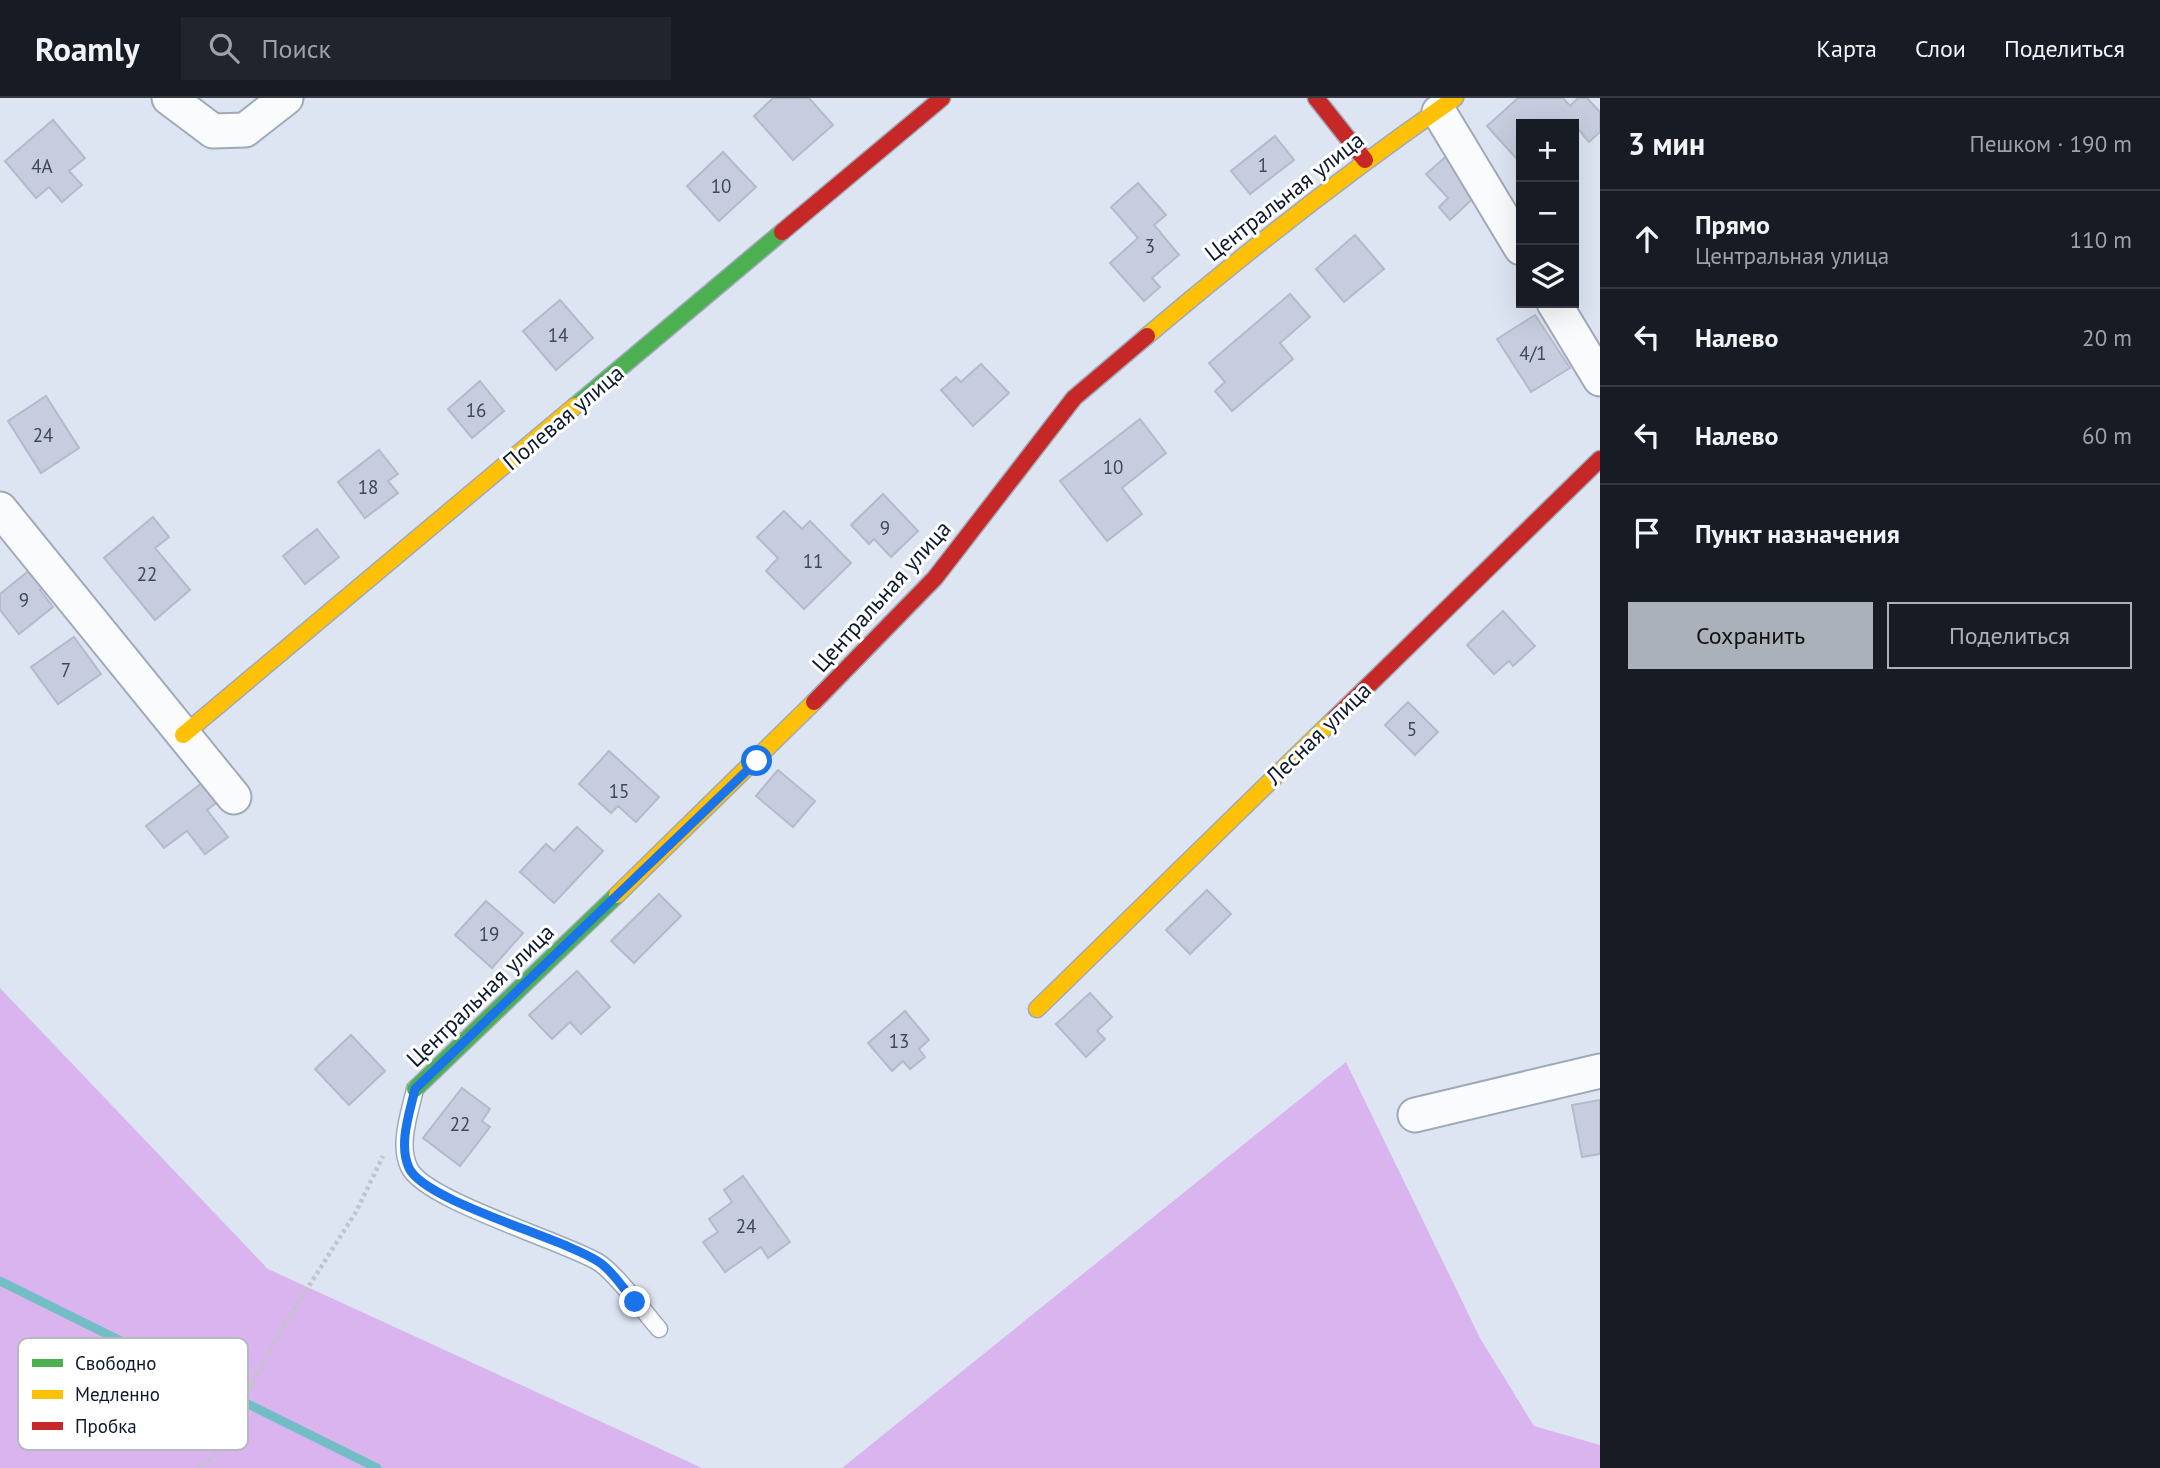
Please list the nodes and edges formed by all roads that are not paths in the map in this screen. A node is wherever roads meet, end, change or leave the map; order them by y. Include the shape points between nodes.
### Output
1 (169, 98) edge
2 (286, 98) edge
3 (942, 98) edge
4 (1316, 98) edge
5 (1447, 105) edge
6 (1364, 160) junction
7 (1519, 245) edge
8 (1557, 308) edge
9 (1600, 379) edge
10 (1600, 459) edge
11 (0, 509) edge
12 (183, 735) junction
13 (234, 797) dead end
14 (1037, 1009) dead end
15 (1600, 1071) edge
16 (415, 1089) joint
17 (1415, 1115) dead end
18 (659, 1329) dead end

1 - 2 street via 212,131 245,130
3 - 12 street, Полевая улица
4 - 6 street
5 - 6 street, Центральная улица
5 - 7 street
6 - 16 street, Центральная улица via 1074,398 934,578 757,761
8 - 9 street
10 - 14 street, Лесная улица
11 - 12 street
12 - 13 street
15 - 17 street
16 - 18 lane via 404,1139 409,1168 428,1185 484,1214 600,1262

